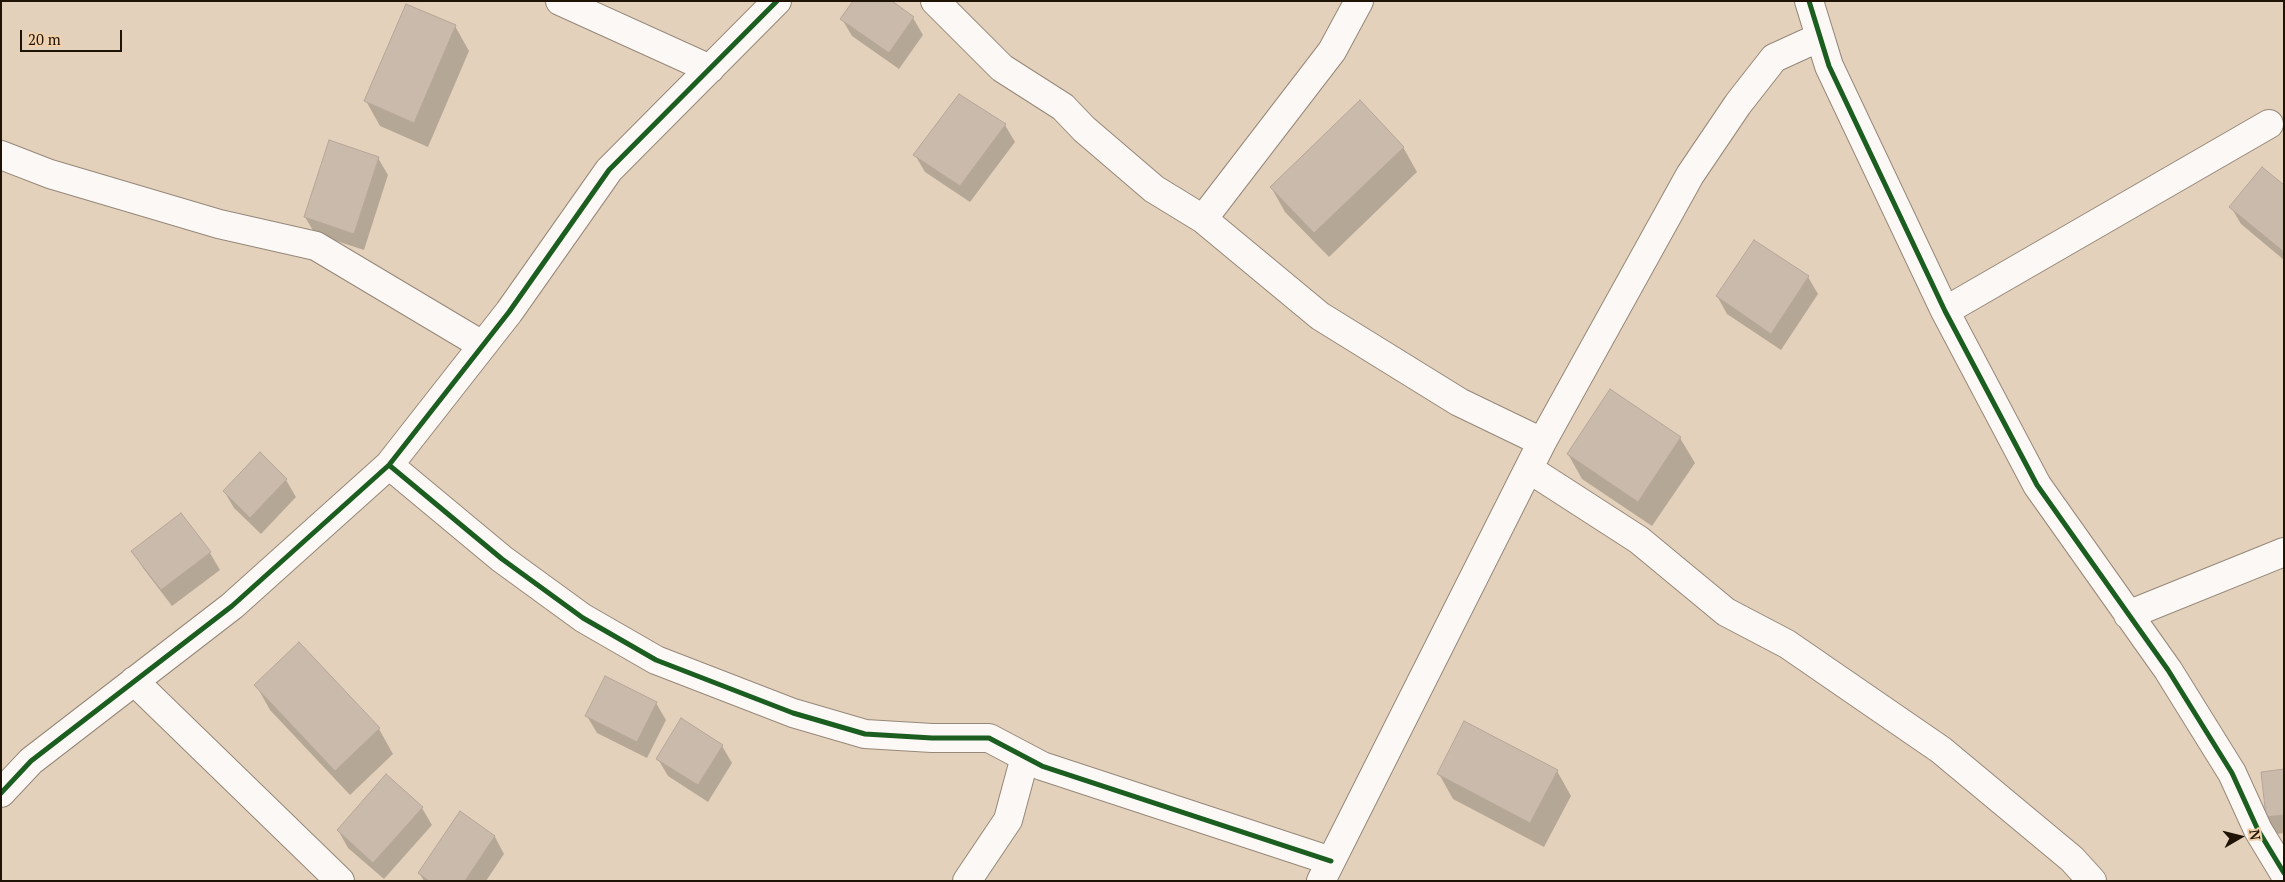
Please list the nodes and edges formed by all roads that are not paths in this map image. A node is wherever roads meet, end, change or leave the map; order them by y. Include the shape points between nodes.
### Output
1 (560, 1) edge
2 (777, 1) edge
3 (935, 1) edge
4 (1360, 1) edge
5 (1809, 1) edge
6 (1820, 37) junction
7 (710, 69) junction
8 (2269, 124) dead end
9 (1, 155) edge
10 (1203, 219) junction
11 (1945, 311) junction
12 (482, 345) junction
13 (1542, 442) junction
14 (389, 465) junction
15 (1529, 469) junction
16 (2284, 552) edge
17 (2128, 615) junction
18 (134, 681) junction
19 (1025, 757) junction
20 (1, 793) edge
21 (1326, 871) edge
22 (2284, 873) edge
23 (340, 881) edge
24 (967, 881) edge
25 (2092, 881) edge

1 - 7 street
2 - 7 street
3 - 10 street via 1002,68 1063,107 1154,189
4 - 10 street via 1332,51
5 - 6 street
6 - 11 street via 1829,66
6 - 13 street via 1774,58 1732,112 1690,175
7 - 12 street via 609,170
8 - 11 street
9 - 12 street via 50,174 219,224 316,246
10 - 13 street via 1320,316 1459,402
11 - 17 street via 2037,485
12 - 14 street
13 - 15 street
14 - 18 street via 232,606
14 - 19 street via 502,559 583,618 656,660 793,713 865,734 989,738
15 - 21 street
15 - 25 street via 1639,540 1726,612 1787,644 1941,750 2072,859
16 - 17 street
17 - 22 street via 2168,670 2232,773 2258,830
18 - 20 street via 31,761
18 - 23 street
19 - 21 street
19 - 24 street via 1008,820

